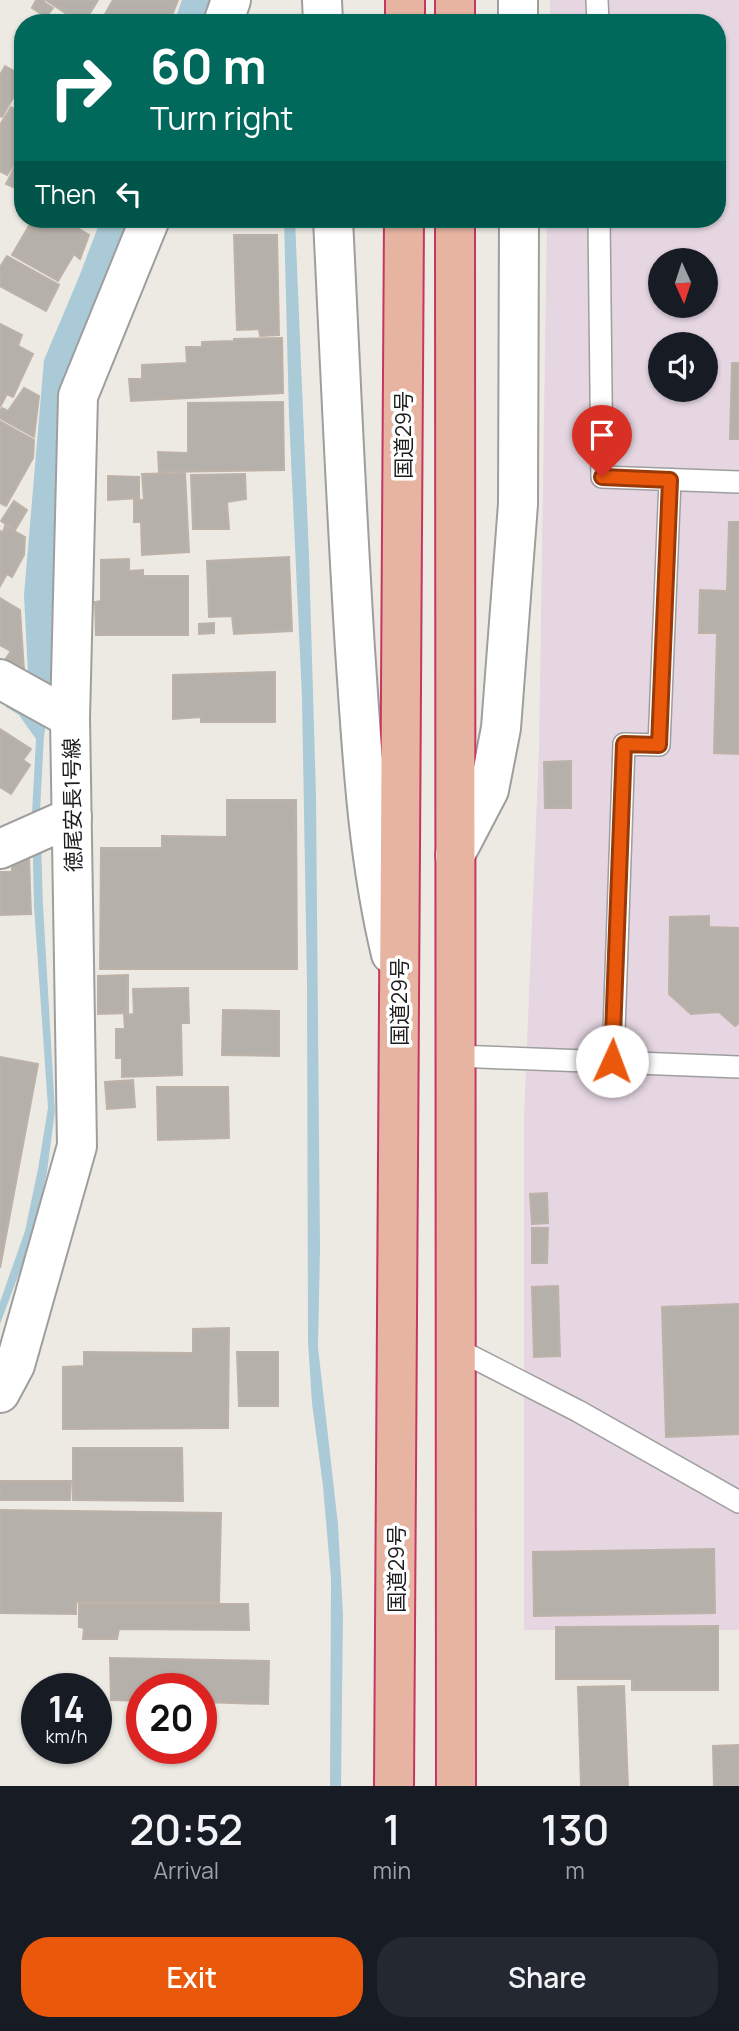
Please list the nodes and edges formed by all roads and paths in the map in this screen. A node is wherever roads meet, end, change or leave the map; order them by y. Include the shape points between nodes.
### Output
1 (146, 228) edge
2 (333, 228) edge
3 (404, 228) edge
4 (455, 228) edge
5 (519, 228) edge
6 (599, 228) edge
7 (670, 480) junction
8 (739, 482) edge
9 (0, 680) edge
10 (70, 718) junction
11 (72, 817) junction
12 (0, 849) edge
13 (455, 855) junction
14 (399, 990) junction
15 (455, 1056) junction
16 (612, 1061) junction
17 (739, 1067) edge
18 (456, 1348) junction
19 (5, 1371) edge
20 (739, 1502) edge
21 (394, 1786) edge
22 (456, 1786) edge

1 - 10 street, 徳尾安長1号線 via 78,396
2 - 14 street via 363,759 384,926
3 - 14 highway, 国道29号
4 - 13 highway
5 - 13 street via 518,504 501,728 489,790
6 - 7 lane via 602,477
7 - 8 lane
7 - 16 lane via 659,745 624,744
9 - 10 street
10 - 11 street, 徳尾安長1号線
11 - 12 street
11 - 19 street, 徳尾安長1号線 via 77,1146
13 - 15 highway
14 - 21 highway, 国道29号
15 - 16 lane
15 - 18 highway
16 - 17 lane
18 - 20 lane
18 - 22 highway

